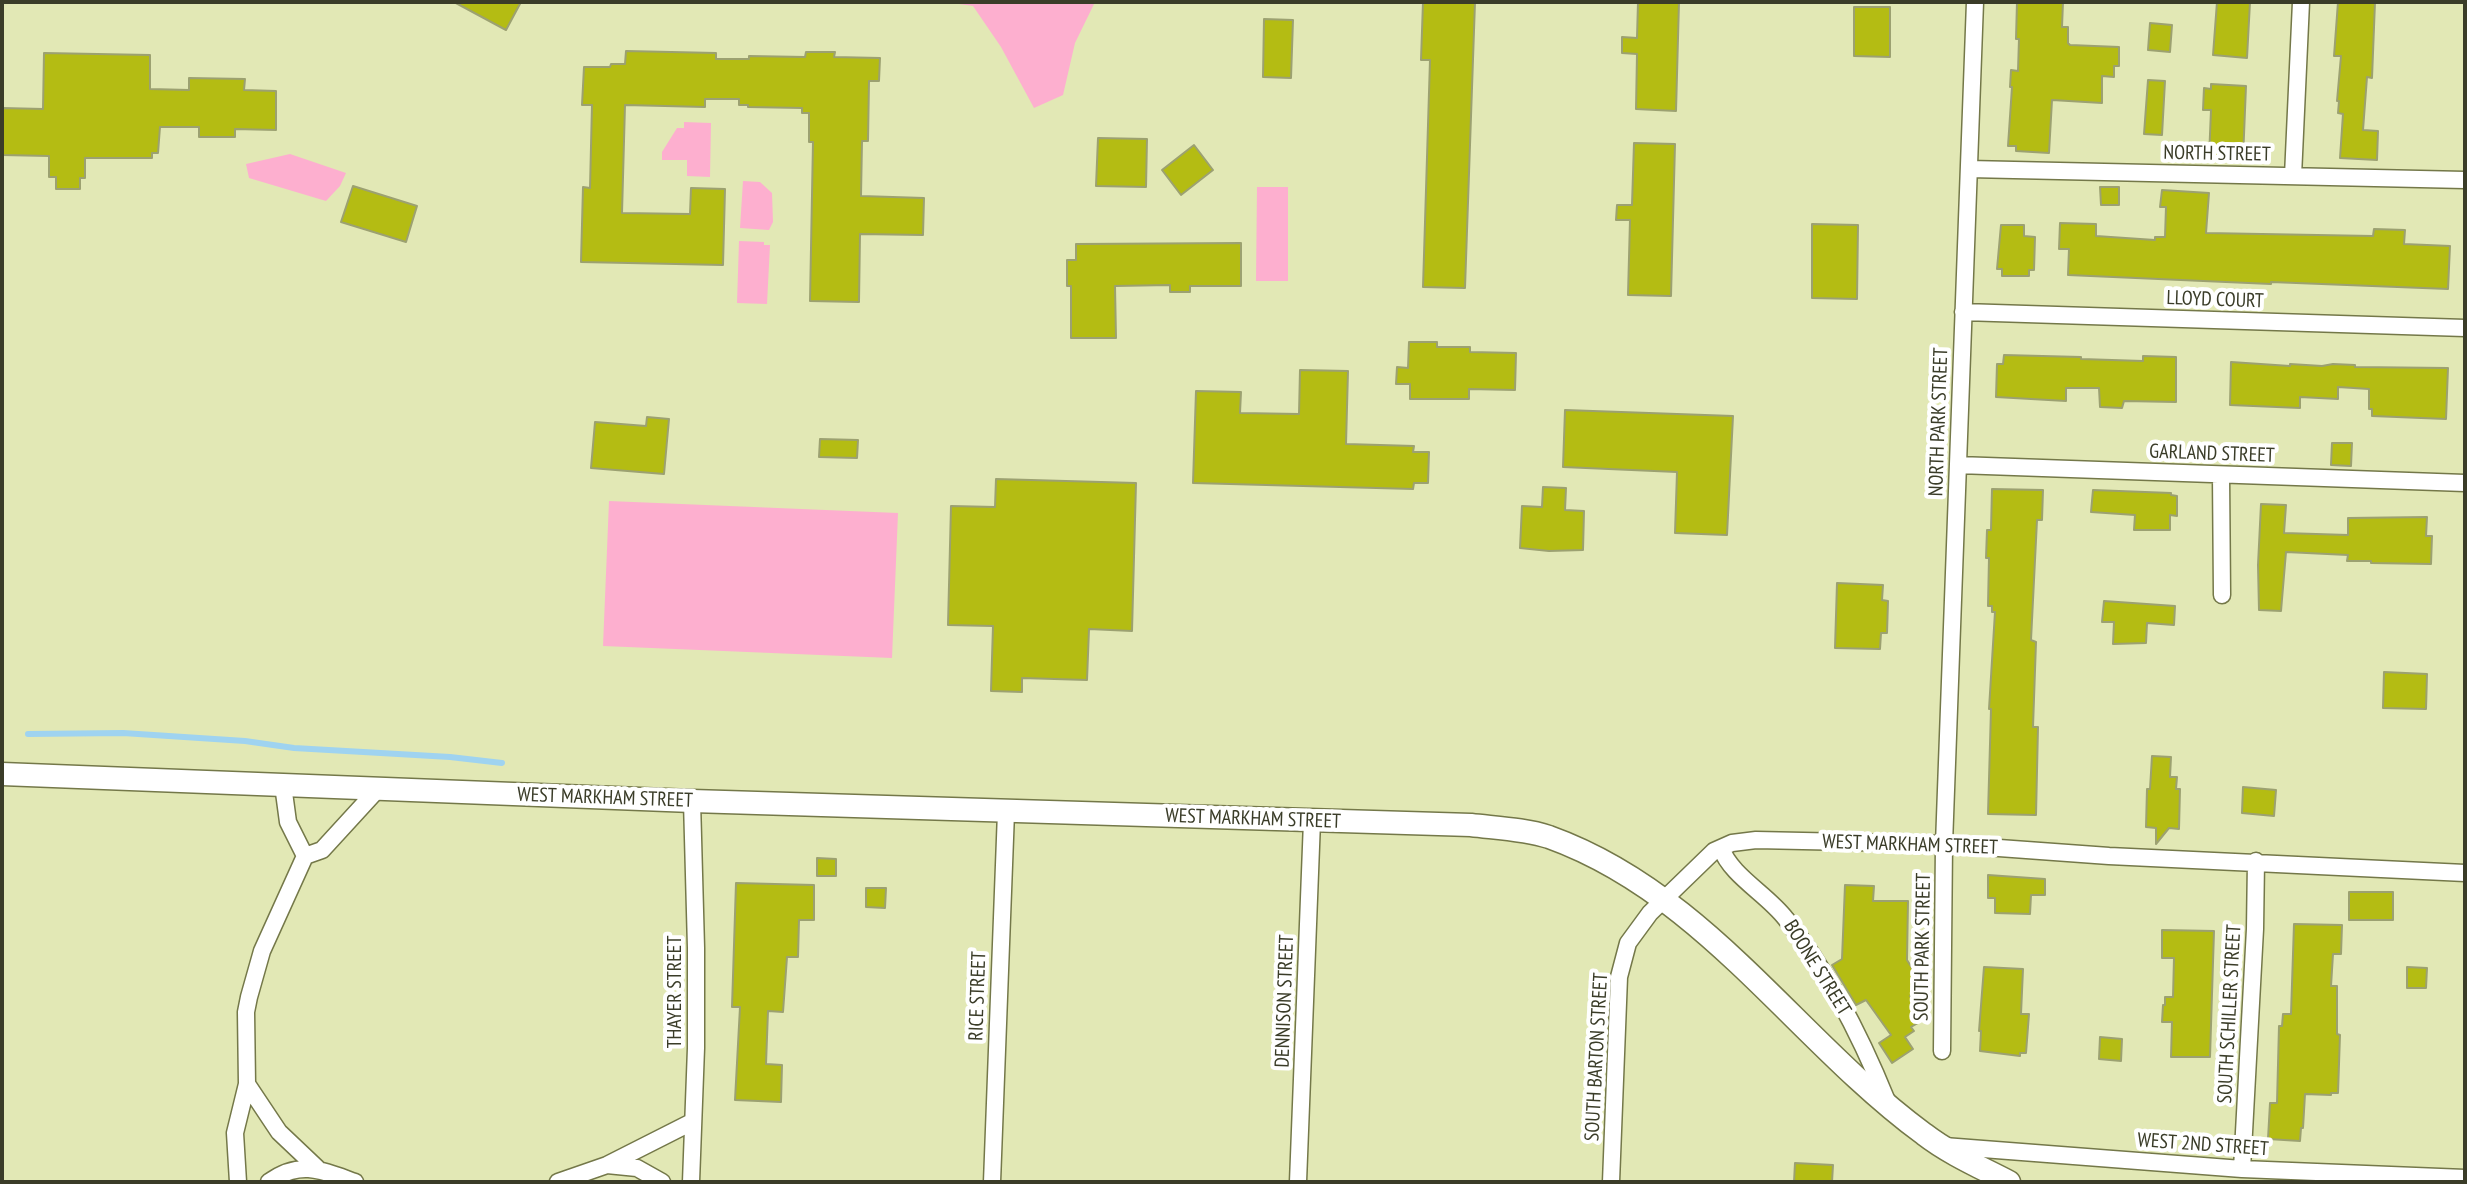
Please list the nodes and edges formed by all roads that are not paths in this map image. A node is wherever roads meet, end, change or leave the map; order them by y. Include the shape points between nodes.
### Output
1 (1975, 2) edge
2 (2301, 2) edge
3 (1969, 169) junction
4 (2293, 176) junction
5 (2465, 180) edge
6 (1963, 312) junction
7 (2465, 328) edge
8 (1958, 465) junction
9 (2221, 475) junction
10 (2465, 483) edge
11 (2222, 595) dead end
12 (2, 774) edge
13 (283, 785) junction
14 (377, 790) junction
15 (692, 801) junction
16 (1006, 812) junction
17 (1312, 821) junction
18 (1944, 844) junction
19 (1721, 848) junction
20 (305, 856) junction
21 (2256, 861) junction
22 (2465, 873) edge
23 (1664, 900) junction
24 (1942, 1051) dead end
25 (247, 1084) junction
26 (1889, 1106) junction
27 (692, 1122) junction
28 (1939, 1145) junction
29 (607, 1165) junction
30 (317, 1168) junction
31 (2242, 1169) junction
32 (2465, 1178) edge
33 (238, 1182) edge
34 (269, 1182) edge
35 (355, 1182) edge
36 (558, 1182) edge
37 (662, 1182) edge
38 (691, 1182) edge
39 (992, 1182) edge
40 (1298, 1182) edge
41 (1611, 1182) edge
42 (2009, 1182) edge

1 - 3 street, NORTH PARK STREET
2 - 4 street
3 - 4 street, NORTH STREET
3 - 6 street, NORTH PARK STREET
4 - 5 street, NORTH STREET
6 - 7 street, LLOYD COURT
6 - 8 street, NORTH PARK STREET
8 - 9 street, GARLAND STREET
8 - 18 street, NORTH PARK STREET
9 - 10 street, GARLAND STREET
9 - 11 street
12 - 13 main road, WEST MARKHAM STREET
13 - 14 main road, WEST MARKHAM STREET
13 - 20 street via 288,822
14 - 15 main road, WEST MARKHAM STREET
14 - 20 street via 322,850
15 - 16 main road, WEST MARKHAM STREET
15 - 27 street, THAYER STREET
16 - 17 main road, WEST MARKHAM STREET
16 - 39 street, RICE STREET
17 - 23 main road, WEST MARKHAM STREET via 1471,825 1546,836 1607,864
17 - 40 street, DENNISON STREET
18 - 19 street, WEST MARKHAM STREET via 1756,840
18 - 21 street, WEST MARKHAM STREET
18 - 24 street, SOUTH PARK STREET
19 - 23 street, WEST MARKHAM STREET
19 - 26 street, BOONE STREET via 1726,861 1770,901 1806,946 1856,1033
20 - 25 street via 262,951 249,997
21 - 22 street, WEST MARKHAM STREET
21 - 31 street, SOUTH SCHILLER STREET
23 - 26 main road, BOONE STREET via 1729,953
23 - 41 street, SOUTH BARTON STREET via 1628,943 1619,977
25 - 30 street via 279,1132
25 - 33 street via 235,1133
26 - 28 main road, BOONE STREET
27 - 29 street
27 - 38 street, THAYER STREET
28 - 31 street, WEST 2ND STREET
28 - 42 main road, BOONE STREET
29 - 36 street
29 - 37 street via 637,1168
30 - 34 street
30 - 35 street
31 - 32 street, WEST 2ND STREET

